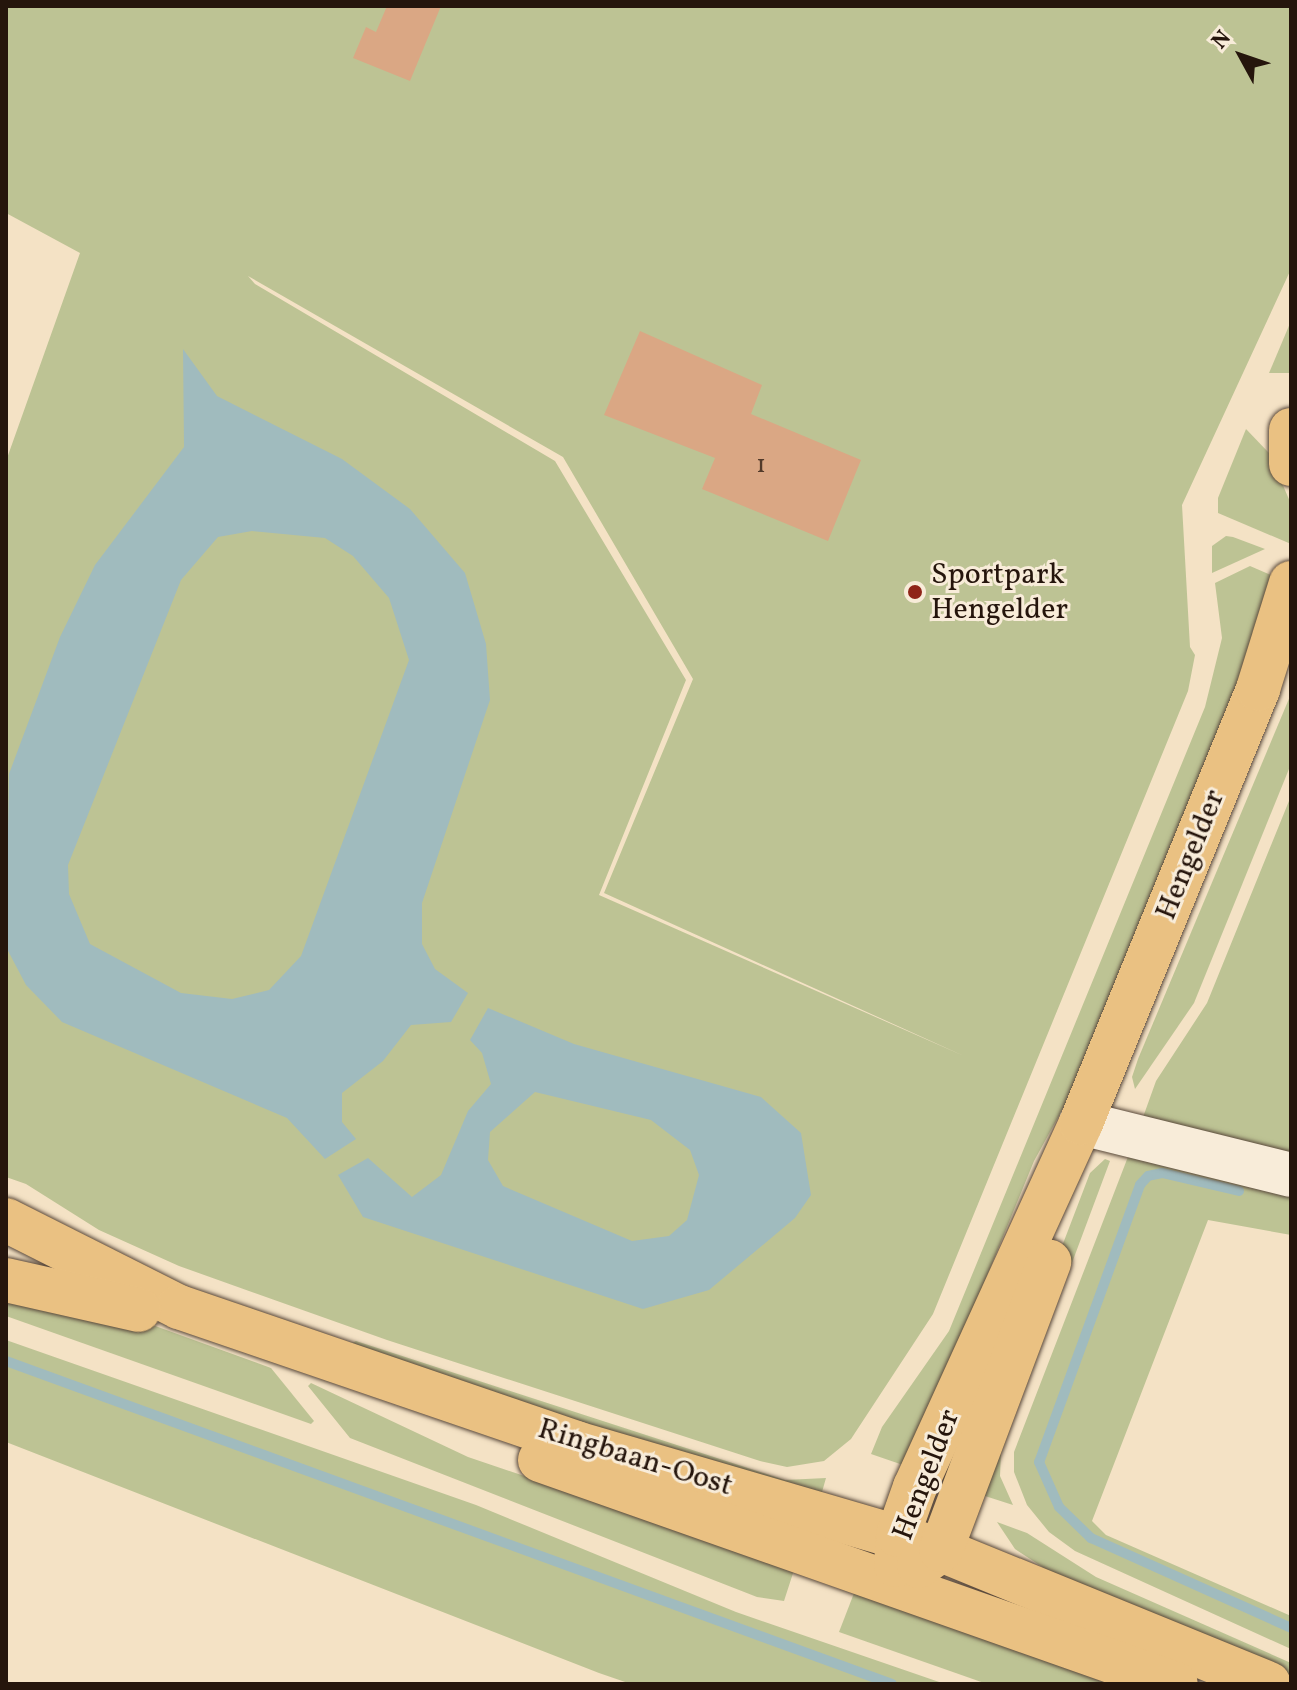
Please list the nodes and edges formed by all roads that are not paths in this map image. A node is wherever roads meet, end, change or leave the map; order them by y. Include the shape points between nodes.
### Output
1 (1291, 430) edge
2 (1291, 464) edge
3 (1291, 583) edge
4 (1291, 668) edge
5 (1091, 1125) junction
6 (1291, 1175) edge
7 (6, 1220) edge
8 (6, 1280) edge
9 (898, 1535) junction
10 (941, 1550) junction
11 (895, 1584) junction
12 (1176, 1684) edge
13 (1269, 1684) edge

1 - 2 main road
3 - 5 main road, Hengelder via 1258,689
4 - 5 main road, Hengelder via 1272,697
5 - 6 street
5 - 9 main road, Hengelder
5 - 10 main road, Hengelder
7 - 9 main road, Ringbaan-Oost via 179,1307 576,1443
8 - 11 main road, Ringbaan-Oost via 134,1308 217,1336 462,1432
9 - 10 main road, Ringbaan-Oost
9 - 11 main road, Hengelder
10 - 11 main road, Hengelder
10 - 13 main road, Ringbaan-Oost
11 - 12 main road, Ringbaan-Oost

